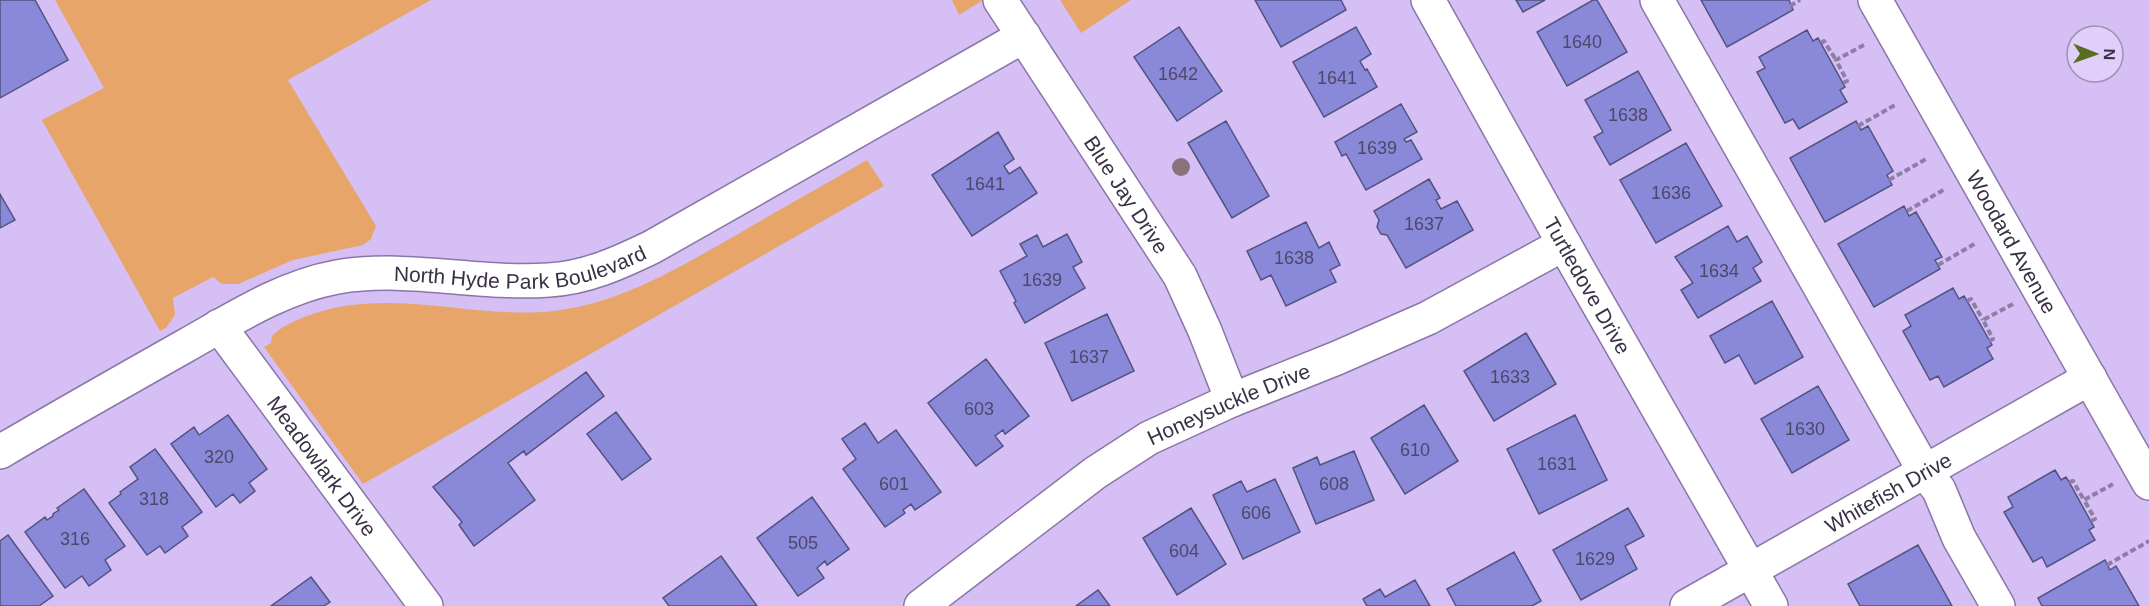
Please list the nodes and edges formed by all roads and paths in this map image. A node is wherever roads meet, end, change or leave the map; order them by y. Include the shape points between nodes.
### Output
1 (1000, 0) edge
2 (1428, 0) edge
3 (1657, 0) edge
4 (1800, 0) edge
5 (1875, 0) edge
6 (1790, 6) dead end
7 (1891, 29) junction
8 (1024, 36) junction
9 (1821, 43) dead end
10 (1836, 60) junction
11 (1843, 83) dead end
12 (1925, 88) junction
13 (1858, 126) dead end
14 (1956, 141) junction
15 (1973, 173) junction
16 (1889, 180) dead end
17 (1907, 211) dead end
18 (2004, 227) junction
19 (1564, 244) junction
20 (1938, 265) dead end
21 (2039, 289) junction
22 (1967, 301) dead end
23 (1983, 320) junction
24 (219, 327) junction
25 (1989, 341) dead end
26 (2090, 378) junction
27 (1232, 400) junction
28 (0, 452) edge
29 (1925, 472) junction
30 (2145, 476) edge
31 (2069, 482) dead end
32 (2084, 500) junction
33 (2091, 521) dead end
34 (2149, 541) edge
35 (2107, 565) dead end
36 (1751, 570) junction
37 (925, 605) edge
38 (426, 606) edge
39 (1687, 606) edge
40 (1772, 606) edge
41 (1998, 606) edge

1 - 8 street, Blue Jay Drive
2 - 19 street, Turtledove Drive
3 - 29 street
4 - 6 path
5 - 7 street, Woodard Avenue
7 - 10 path
7 - 12 street, Woodard Avenue
8 - 24 street, North Hyde Park Boulevard via 619,263 588,274 550,280 368,272 288,291
8 - 27 street, Blue Jay Drive via 1180,276
9 - 10 path via 1824,41
10 - 11 path via 1846,81
12 - 13 path
12 - 14 street, Woodard Avenue
14 - 15 street, Woodard Avenue
14 - 16 path
15 - 17 path
15 - 18 street, Woodard Avenue
18 - 20 path
18 - 21 street, Woodard Avenue
19 - 27 street, Honeysuckle Drive via 1428,318
19 - 36 street, Turtledove Drive
21 - 23 path
21 - 26 street, Woodard Avenue
22 - 23 path via 1971,299
23 - 25 path via 1993,339
24 - 28 street, North Hyde Park Boulevard
24 - 38 street, Meadowlark Drive
26 - 29 street, Whitefish Drive
26 - 30 street, Woodard Avenue
27 - 37 street, Honeysuckle Drive via 1149,438 1104,467
29 - 36 street, Whitefish Drive
29 - 41 street via 1940,490 1959,538
30 - 32 path
31 - 32 path via 2073,481
32 - 33 path via 2095,519
34 - 35 path
36 - 39 street, Whitefish Drive
36 - 40 street, Turtledove Drive

